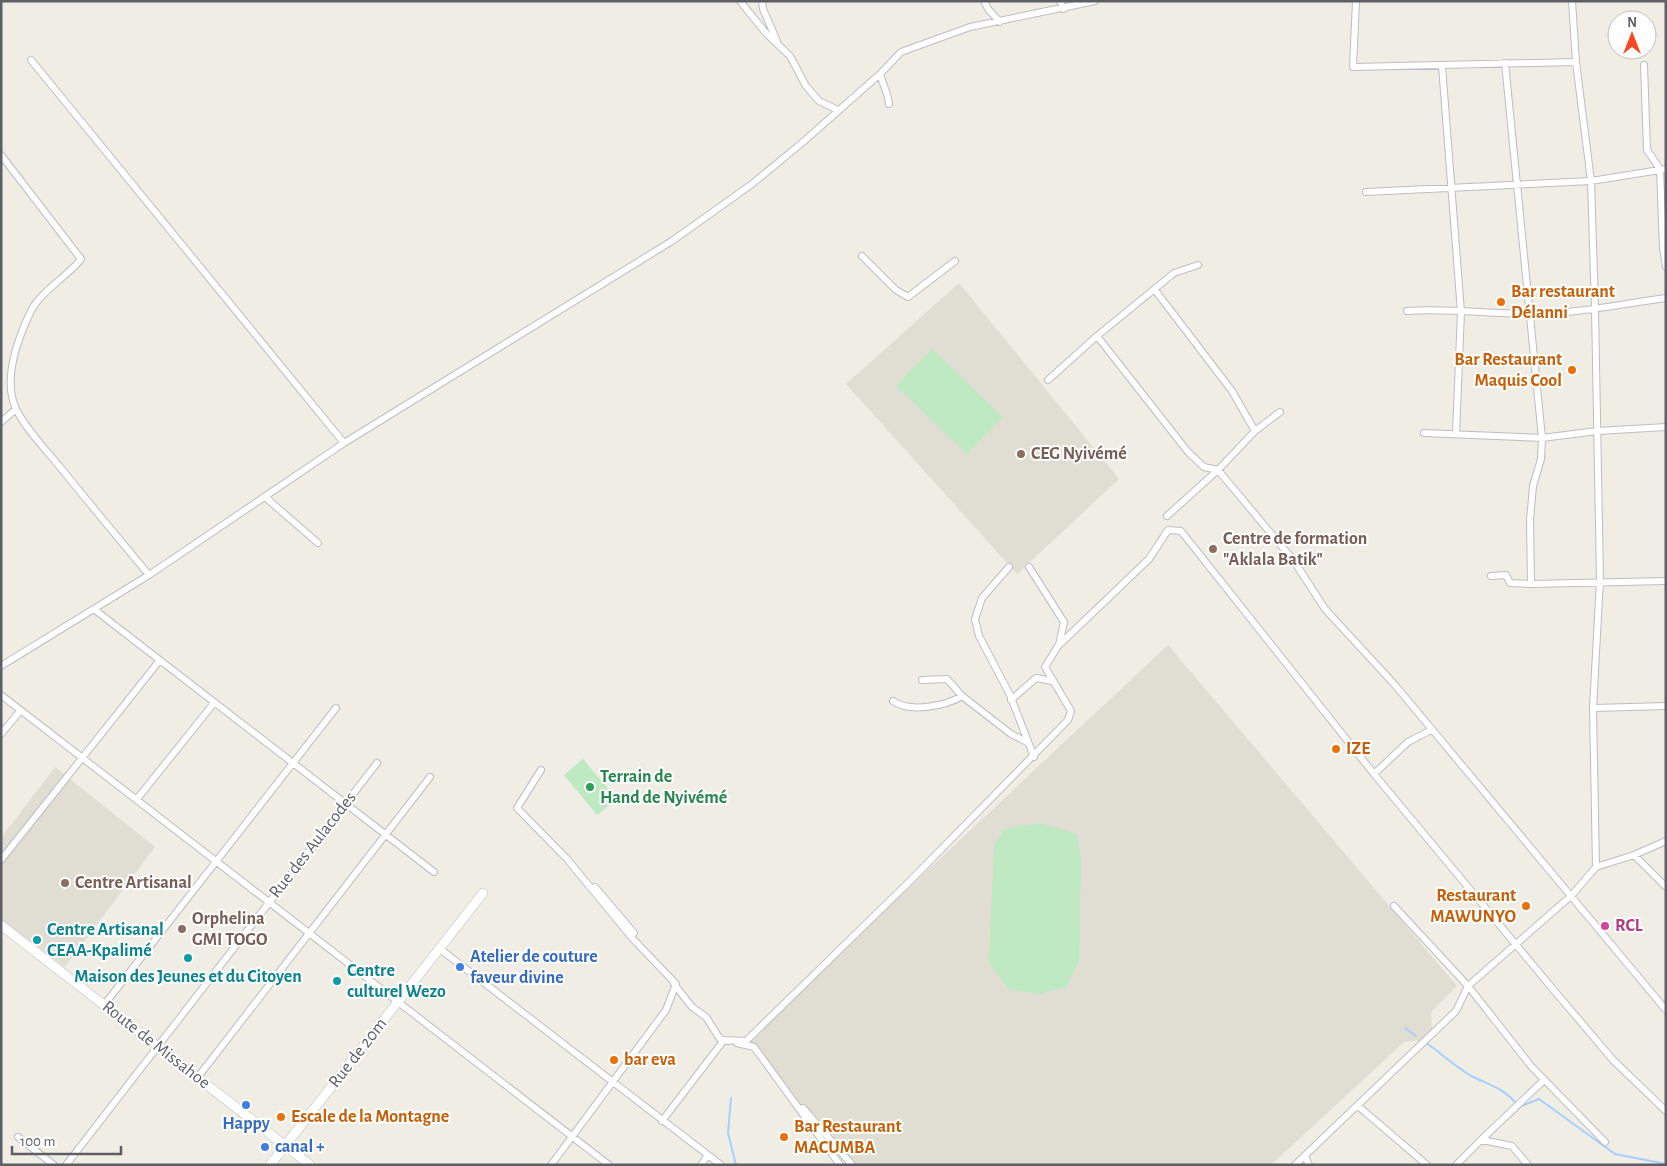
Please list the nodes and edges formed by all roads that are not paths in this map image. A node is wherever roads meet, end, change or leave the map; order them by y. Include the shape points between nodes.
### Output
1 (740, 1) edge
2 (762, 1) edge
3 (984, 1) edge
4 (1060, 1) edge
5 (1095, 1) edge
6 (1356, 1) edge
7 (1572, 1) edge
8 (1064, 9) junction
9 (1000, 22) junction
10 (778, 45) junction
11 (31, 60) dead end
12 (1576, 62) junction
13 (1505, 63) junction
14 (1644, 65) dead end
15 (1442, 66) junction
16 (880, 74) junction
17 (889, 104) dead end
18 (838, 110) junction
19 (1, 155) edge
20 (1663, 169) edge
21 (1591, 181) junction
22 (1518, 185) junction
23 (1451, 189) junction
24 (1366, 192) dead end
25 (862, 256) dead end
26 (954, 261) dead end
27 (1198, 265) dead end
28 (1666, 267) edge
29 (1155, 290) junction
30 (1666, 298) edge
31 (1595, 308) junction
32 (1407, 310) dead end
33 (1461, 312) junction
34 (1531, 314) junction
35 (1097, 336) junction
36 (1048, 380) dead end
37 (16, 409) junction
38 (1280, 412) dead end
39 (1, 422) edge
40 (1666, 427) edge
41 (1255, 431) junction
42 (1597, 431) junction
43 (1424, 433) dead end
44 (1456, 433) junction
45 (1542, 438) junction
46 (344, 443) junction
47 (1218, 470) junction
48 (265, 497) junction
49 (1167, 516) dead end
50 (318, 543) dead end
51 (1008, 567) dead end
52 (1029, 567) dead end
53 (149, 575) junction
54 (1491, 576) dead end
55 (1600, 580) junction
56 (1666, 581) edge
57 (1531, 584) junction
58 (95, 610) junction
59 (1058, 646) junction
60 (160, 660) junction
61 (1, 666) edge
62 (922, 680) dead end
63 (1052, 681) junction
64 (1, 695) edge
65 (962, 696) junction
66 (1012, 700) junction
67 (893, 701) dead end
68 (214, 703) junction
69 (1666, 706) edge
70 (336, 708) dead end
71 (1593, 708) junction
72 (20, 711) junction
73 (1431, 730) junction
74 (1, 734) edge
75 (1027, 742) junction
76 (83, 756) junction
77 (1034, 758) junction
78 (292, 763) junction
79 (377, 763) dead end
80 (541, 770) dead end
81 (1374, 774) junction
82 (430, 777) dead end
83 (137, 799) junction
84 (345, 804) junction
85 (385, 834) junction
86 (1666, 840) edge
87 (1634, 855) junction
88 (1, 860) edge
89 (216, 860) junction
90 (1596, 867) junction
91 (434, 872) dead end
92 (583, 873) dead end
93 (1666, 887) edge
94 (483, 893) dead end
95 (1572, 896) junction
96 (270, 902) junction
97 (1394, 906) dead end
98 (1, 926) edge
99 (310, 932) junction
100 (1516, 946) junction
101 (440, 949) junction
102 (1468, 986) junction
103 (398, 1001) junction
104 (104, 1005) junction
105 (1666, 1010) edge
106 (746, 1041) junction
107 (157, 1046) junction
108 (198, 1077) junction
109 (1544, 1080) junction
110 (612, 1082) junction
111 (1358, 1106) junction
112 (1666, 1111) edge
113 (662, 1120) junction
114 (572, 1136) junction
115 (18, 1137) dead end
116 (1480, 1141) junction
117 (1605, 1142) dead end
118 (285, 1146) junction
119 (708, 1155) junction
120 (1305, 1156) junction
121 (54, 1165) edge
122 (66, 1165) edge
123 (270, 1165) edge
124 (310, 1165) edge
125 (551, 1165) edge
126 (609, 1165) edge
127 (701, 1165) edge
128 (720, 1165) edge
129 (840, 1165) edge
130 (852, 1165) edge
131 (1296, 1165) edge
132 (1309, 1165) edge
133 (1427, 1165) edge
134 (1456, 1165) edge
135 (1528, 1165) edge

1 - 10 street
2 - 10 street
3 - 9 street
4 - 8 street
5 - 8 street
6 - 15 street via 1353,67
7 - 12 street
8 - 9 street
9 - 16 street via 970,27 901,52
10 - 18 street via 790,56 819,102
11 - 46 street
12 - 13 street
12 - 21 street
13 - 15 street
13 - 22 street
14 - 20 street via 1647,150
15 - 23 street
16 - 17 street
16 - 18 street
18 - 46 street via 752,184 672,241
19 - 37 street via 82,260 32,309 15,352 11,385
20 - 21 street
20 - 28 street
21 - 22 street
21 - 31 street
22 - 23 street
22 - 34 street
23 - 24 street
23 - 33 street
25 - 26 street via 896,290 908,297
27 - 29 street via 1174,273
29 - 35 street
29 - 41 street via 1232,391
30 - 31 street
31 - 34 street
31 - 42 street
32 - 33 street
33 - 34 street
33 - 44 street
34 - 45 street
35 - 36 street
35 - 47 street via 1188,452 1204,467
37 - 39 street
37 - 53 street
38 - 41 street
40 - 42 street
41 - 47 street
42 - 45 street
42 - 55 street
43 - 44 street
44 - 45 street
45 - 57 street via 1542,459 1533,486 1530,520
46 - 48 street
47 - 49 street
47 - 73 street via 1294,561 1325,609 1395,685
48 - 50 street
48 - 53 street
51 - 66 street via 982,598 975,619 979,636
52 - 59 street via 1064,622
53 - 58 street
54 - 57 street via 1506,575 1510,583
55 - 56 street
55 - 57 street
55 - 71 street
58 - 60 street
58 - 61 street
59 - 63 street via 1045,667
59 - 81 street via 1149,559 1168,530 1181,530
60 - 68 street
60 - 76 street
62 - 65 street via 947,680
63 - 66 street via 1036,678
63 - 77 street via 1072,716
64 - 72 street
65 - 67 street via 952,703 938,706 903,706
65 - 75 street via 1011,734
66 - 75 street
68 - 78 street
68 - 83 street
69 - 71 street
70 - 78 street
71 - 90 street
72 - 74 street
72 - 76 street
73 - 81 street via 1408,742
73 - 95 street
75 - 77 street
76 - 83 street
76 - 88 street
77 - 106 street
78 - 84 street
78 - 89 street
79 - 84 street, Rue des Aulacodes
80 - 110 street via 517,808 568,859 633,939 676,984 666,1010
81 - 100 street
82 - 85 street
83 - 89 street
84 - 85 street
84 - 96 street, Rue des Aulacodes
85 - 91 street
85 - 99 street
86 - 87 street
87 - 90 street
87 - 93 street
89 - 96 street
89 - 104 street
90 - 95 street
92 - 129 street via 692,1007 706,1017 720,1039 754,1047
94 - 101 main road, Rue de 20m
95 - 100 street
95 - 105 street
96 - 99 street
96 - 107 street, Rue des Aulacodes
97 - 102 street
98 - 104 main road, Route de Missahoe
99 - 103 street
99 - 108 street
100 - 102 street
100 - 112 street via 1613,1060
101 - 103 main road, Rue de 20m
101 - 110 street
102 - 109 street
102 - 111 street via 1456,1011
103 - 114 street
103 - 118 main road, Rue de 20m
104 - 107 main road, Route de Missahoe
106 - 113 street via 724,1040
106 - 130 street
107 - 108 main road, Route de Missahoe
107 - 122 street, Rue des Aulacodes
108 - 118 main road, Route de Missahoe
109 - 116 street
109 - 117 street
110 - 113 street
110 - 114 street
111 - 120 street
111 - 133 street
113 - 119 street
114 - 125 street
114 - 126 street
115 - 121 street
116 - 134 street
116 - 135 street via 1512,1146
118 - 123 main road, Rue de 20m
118 - 124 main road, Route de Missahoe
119 - 127 street
119 - 128 street
120 - 131 street
120 - 132 street

